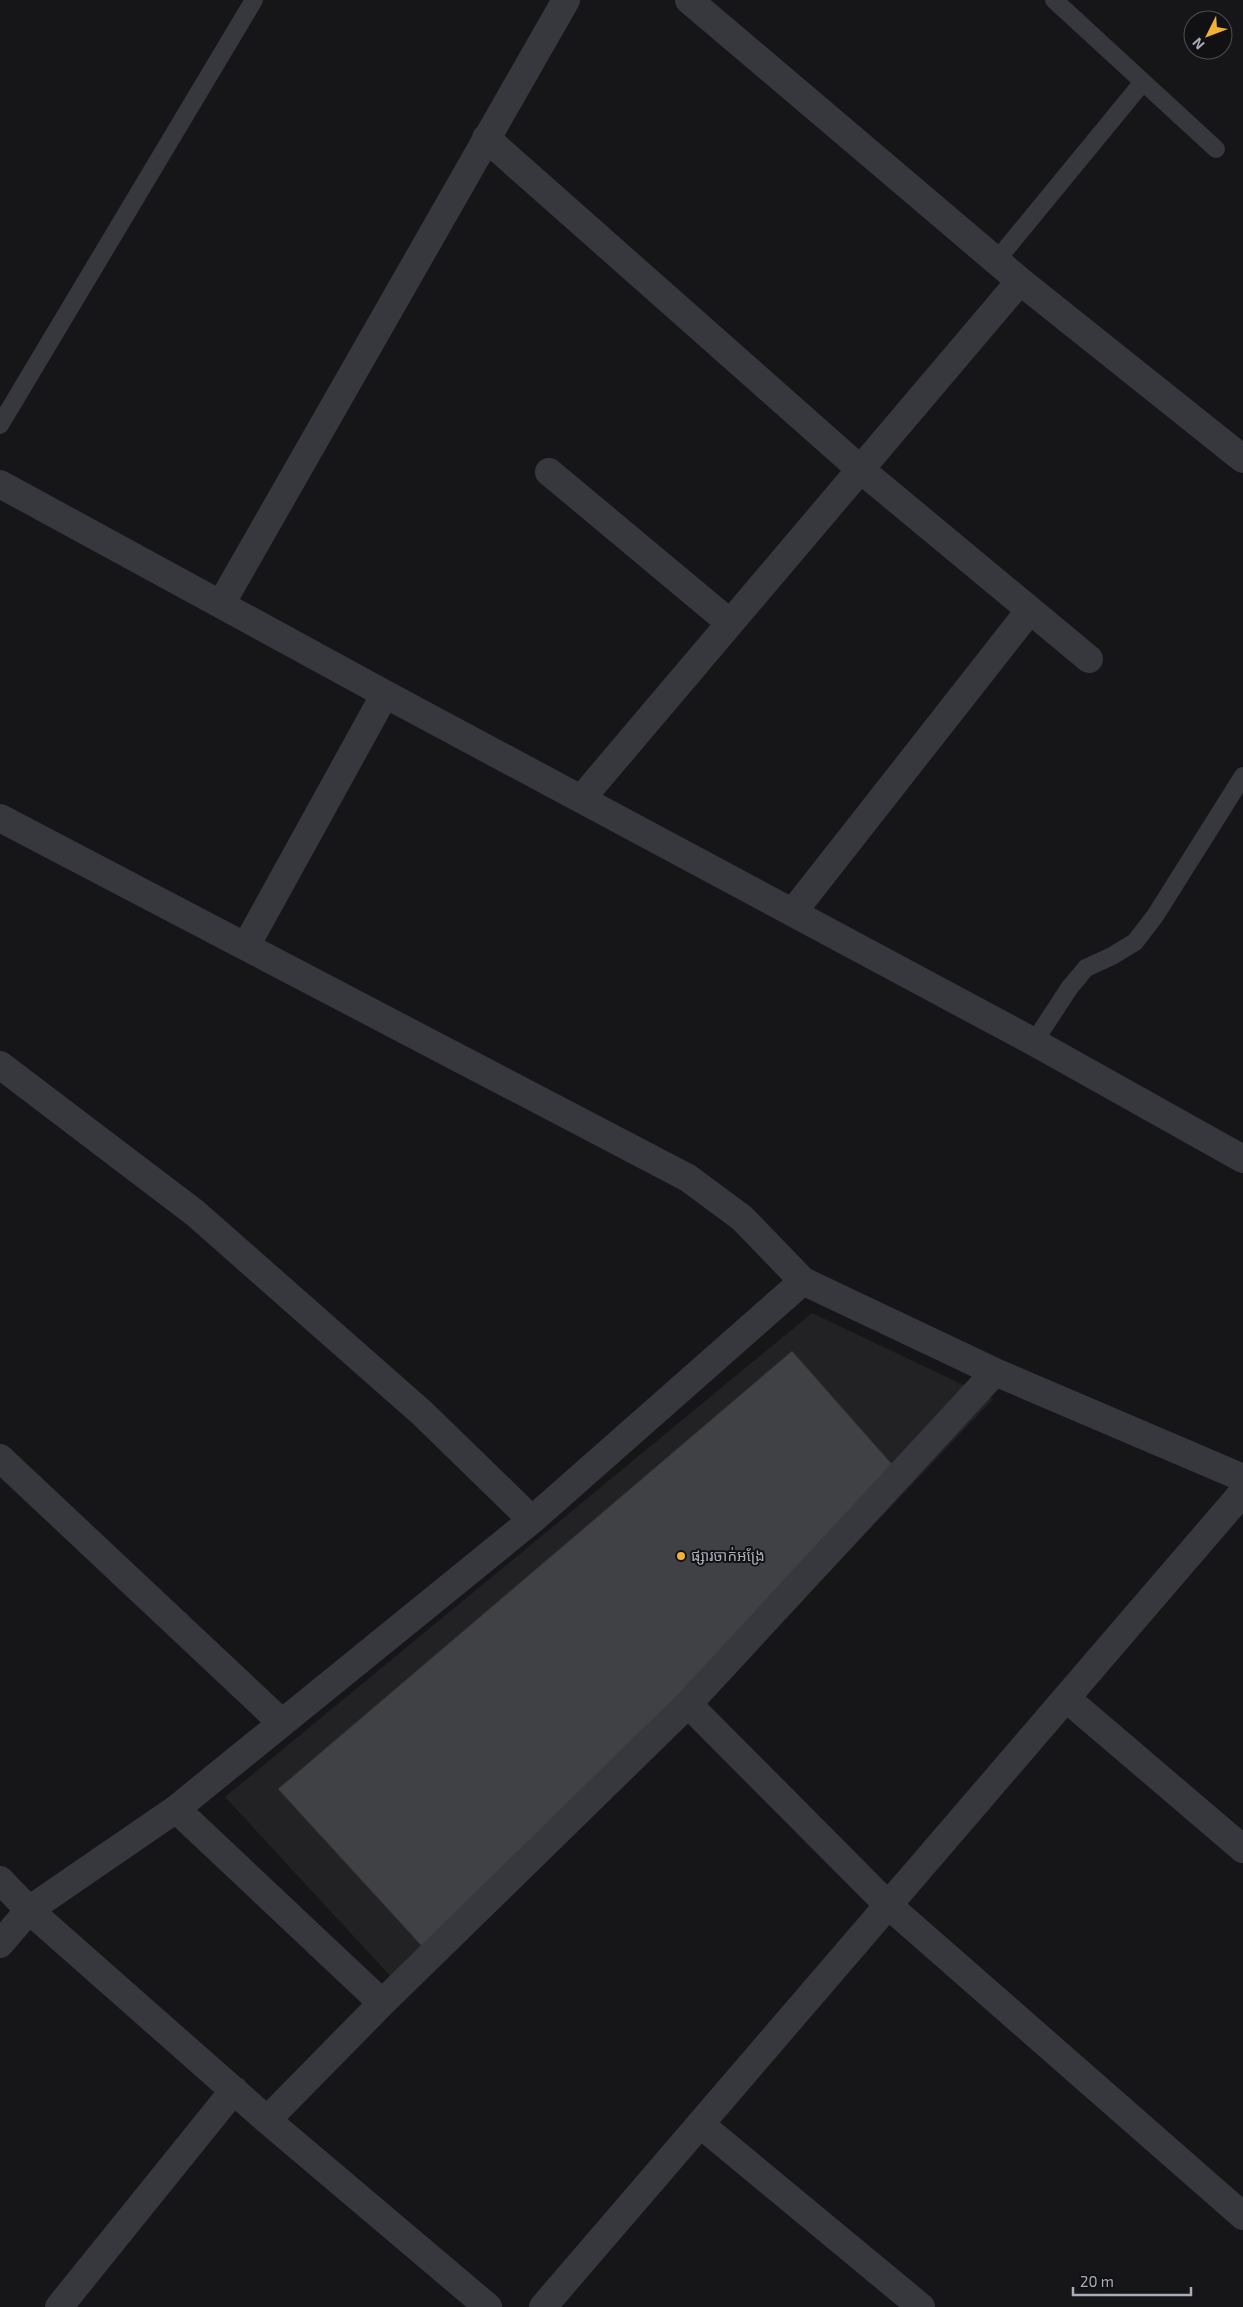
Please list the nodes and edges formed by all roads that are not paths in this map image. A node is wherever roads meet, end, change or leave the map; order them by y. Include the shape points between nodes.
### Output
1 (254, 0) edge
2 (566, 0) edge
3 (689, 0) edge
4 (1054, 0) edge
5 (1143, 82) junction
6 (486, 138) junction
7 (1216, 149) dead end
8 (996, 260) junction
9 (1020, 281) junction
10 (0, 426) edge
11 (1243, 459) edge
12 (860, 469) junction
13 (549, 472) dead end
14 (0, 484) edge
15 (220, 604) junction
16 (1030, 610) junction
17 (730, 623) junction
18 (1089, 659) dead end
19 (385, 694) junction
20 (1243, 776) edge
21 (582, 798) junction
22 (0, 818) edge
23 (793, 912) junction
24 (246, 946) junction
25 (1034, 1042) junction
26 (0, 1065) edge
27 (1243, 1159) edge
28 (803, 1281) junction
29 (995, 1372) junction
30 (0, 1458) edge
31 (1243, 1478) edge
32 (1243, 1492) edge
33 (532, 1520) junction
34 (1066, 1698) junction
35 (688, 1704) junction
36 (282, 1723) junction
37 (176, 1809) junction
38 (1243, 1849) edge
39 (0, 1880) edge
40 (888, 1905) junction
41 (29, 1910) junction
42 (0, 1944) edge
43 (382, 2003) junction
44 (234, 2090) junction
45 (267, 2120) junction
46 (700, 2124) junction
47 (1243, 2216) edge
48 (59, 2307) edge
49 (488, 2307) edge
50 (543, 2307) edge
51 (921, 2307) edge

1 - 10 lane
2 - 6 street
3 - 8 street
4 - 5 lane
5 - 7 lane
5 - 8 lane
6 - 12 street
6 - 15 street
8 - 9 street
9 - 11 street
9 - 12 street
12 - 16 street
12 - 17 street
13 - 17 street
14 - 15 street
15 - 19 street
16 - 18 street
16 - 23 street
17 - 21 street
19 - 21 street
19 - 24 street
20 - 25 lane via 1136,942 1086,968
21 - 23 street
22 - 24 street
23 - 25 street
24 - 28 street via 688,1178 742,1218
25 - 27 street
26 - 33 street via 195,1212 422,1413
28 - 29 street
28 - 33 street
29 - 31 street
29 - 35 street
30 - 36 street
32 - 34 street
33 - 36 street
34 - 38 street
34 - 40 street
35 - 40 street
35 - 43 street
36 - 37 street
37 - 41 street
37 - 43 street
39 - 41 street
40 - 46 street
40 - 47 street
41 - 42 street
41 - 44 street
43 - 45 street
44 - 45 street
44 - 48 street
45 - 49 street
46 - 50 street
46 - 51 street

